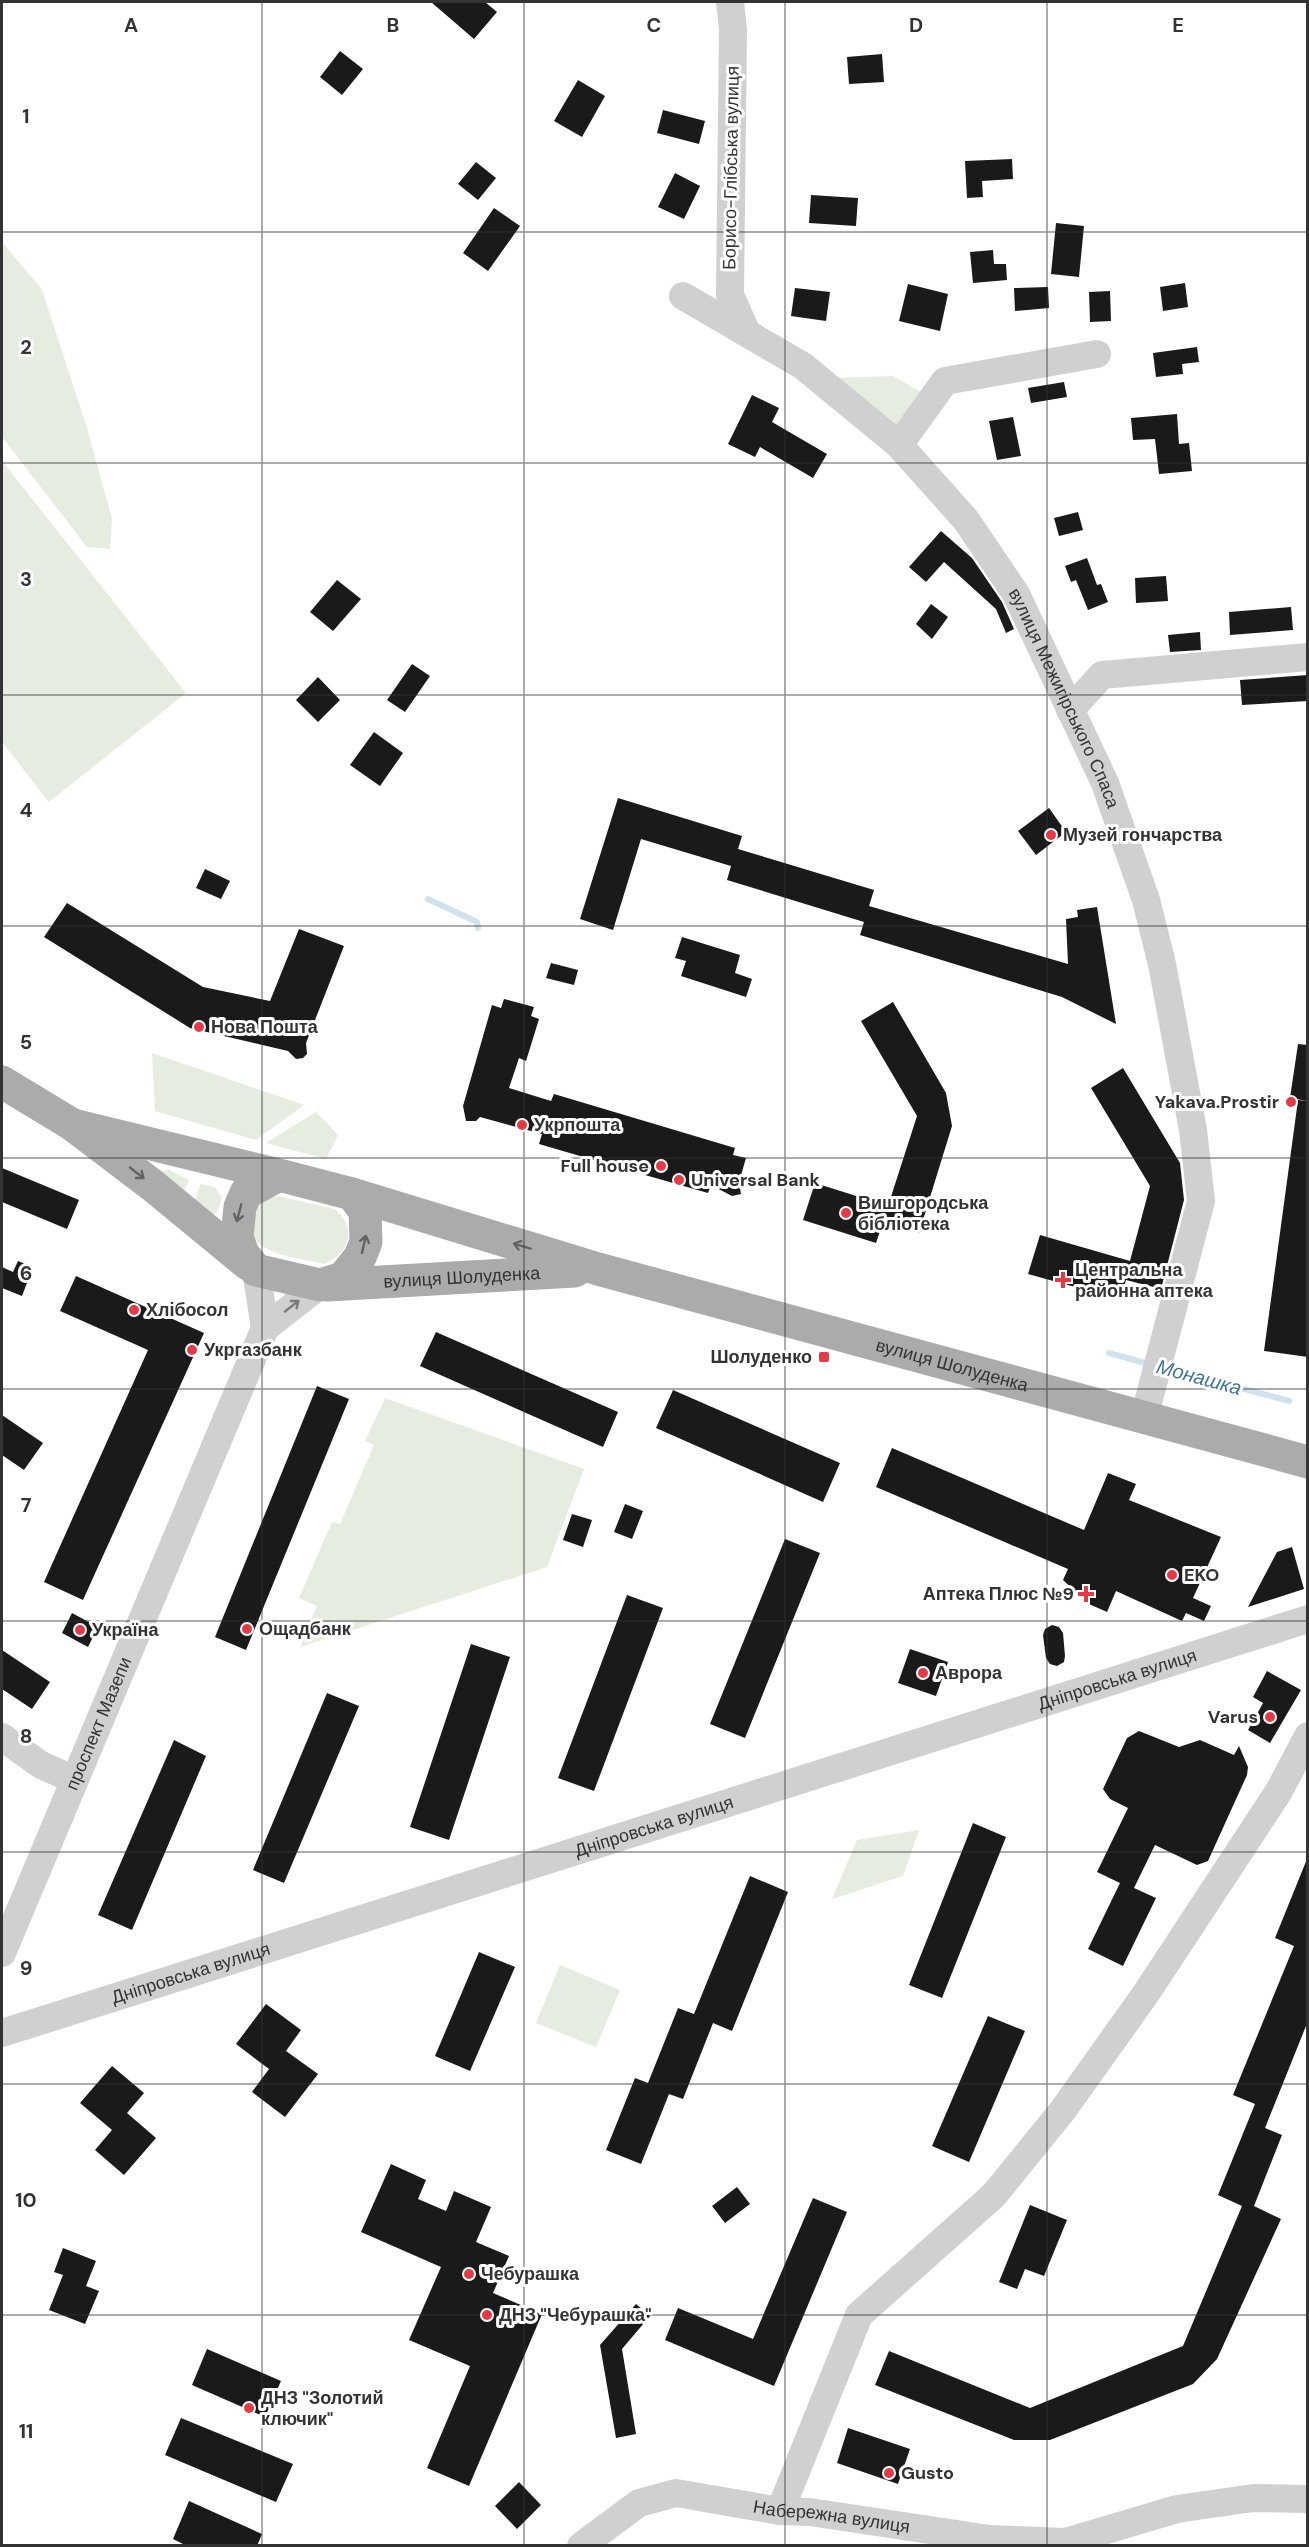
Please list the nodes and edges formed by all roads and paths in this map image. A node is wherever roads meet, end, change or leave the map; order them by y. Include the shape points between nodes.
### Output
1 (730, 2) edge
2 (683, 296) dead end
3 (746, 331) junction
4 (1097, 354) dead end
5 (899, 445) junction
6 (1308, 657) edge
7 (1070, 710) junction
8 (2, 1082) edge
9 (73, 1125) junction
10 (279, 1175) junction
11 (352, 1194) junction
12 (254, 1269) junction
13 (598, 1269) junction
14 (322, 1285) junction
15 (265, 1328) junction
16 (1144, 1418) junction
17 (1308, 1462) edge
18 (1308, 1619) edge
19 (1308, 1736) edge
20 (2, 1737) edge
21 (73, 1779) junction
22 (2, 1953) edge
23 (2, 2033) edge
24 (1308, 2499) edge
25 (780, 2511) junction
26 (581, 2546) edge

1 - 3 street, Борисо-Глібська вулиця via 730,295
2 - 3 street, вулиця Межигірського Спаса
3 - 5 street, вулиця Межигірського Спаса via 803,366
4 - 5 street via 945,381
5 - 7 street, вулиця Межигірського Спаса via 966,520 1016,594
6 - 7 street via 1102,675
7 - 16 street, вулиця Межигірського Спаса via 1105,783 1146,900 1193,1130 1201,1202
8 - 9 main road
9 - 10 main road
9 -> 12 main road
10 - 11 main road
10 -> 12 main road via 246,1193 240,1207 237,1237
13 -> 11 main road, вулиця Шолуденка
14 -> 11 main road via 343,1278 352,1270 366,1242 365,1211
12 - 14 main road
12 - 15 street
13 - 14 main road, вулиця Шолуденка
13 - 16 main road, вулиця Шолуденка
15 -> 14 street, проспект Мазепи
15 - 21 street, проспект Мазепи
16 - 17 main road, вулиця Шолуденка
18 - 23 street, Дніпровська вулиця
19 - 25 street via 1279,1791 1147,1992 1063,2110 994,2195 859,2314
20 - 21 street via 41,1765
21 - 22 street, проспект Мазепи
24 - 25 street, Набережна вулиця via 1253,2498 1177,2509 1066,2542 990,2539
25 - 26 street, Набережна вулиця via 676,2493 639,2503

